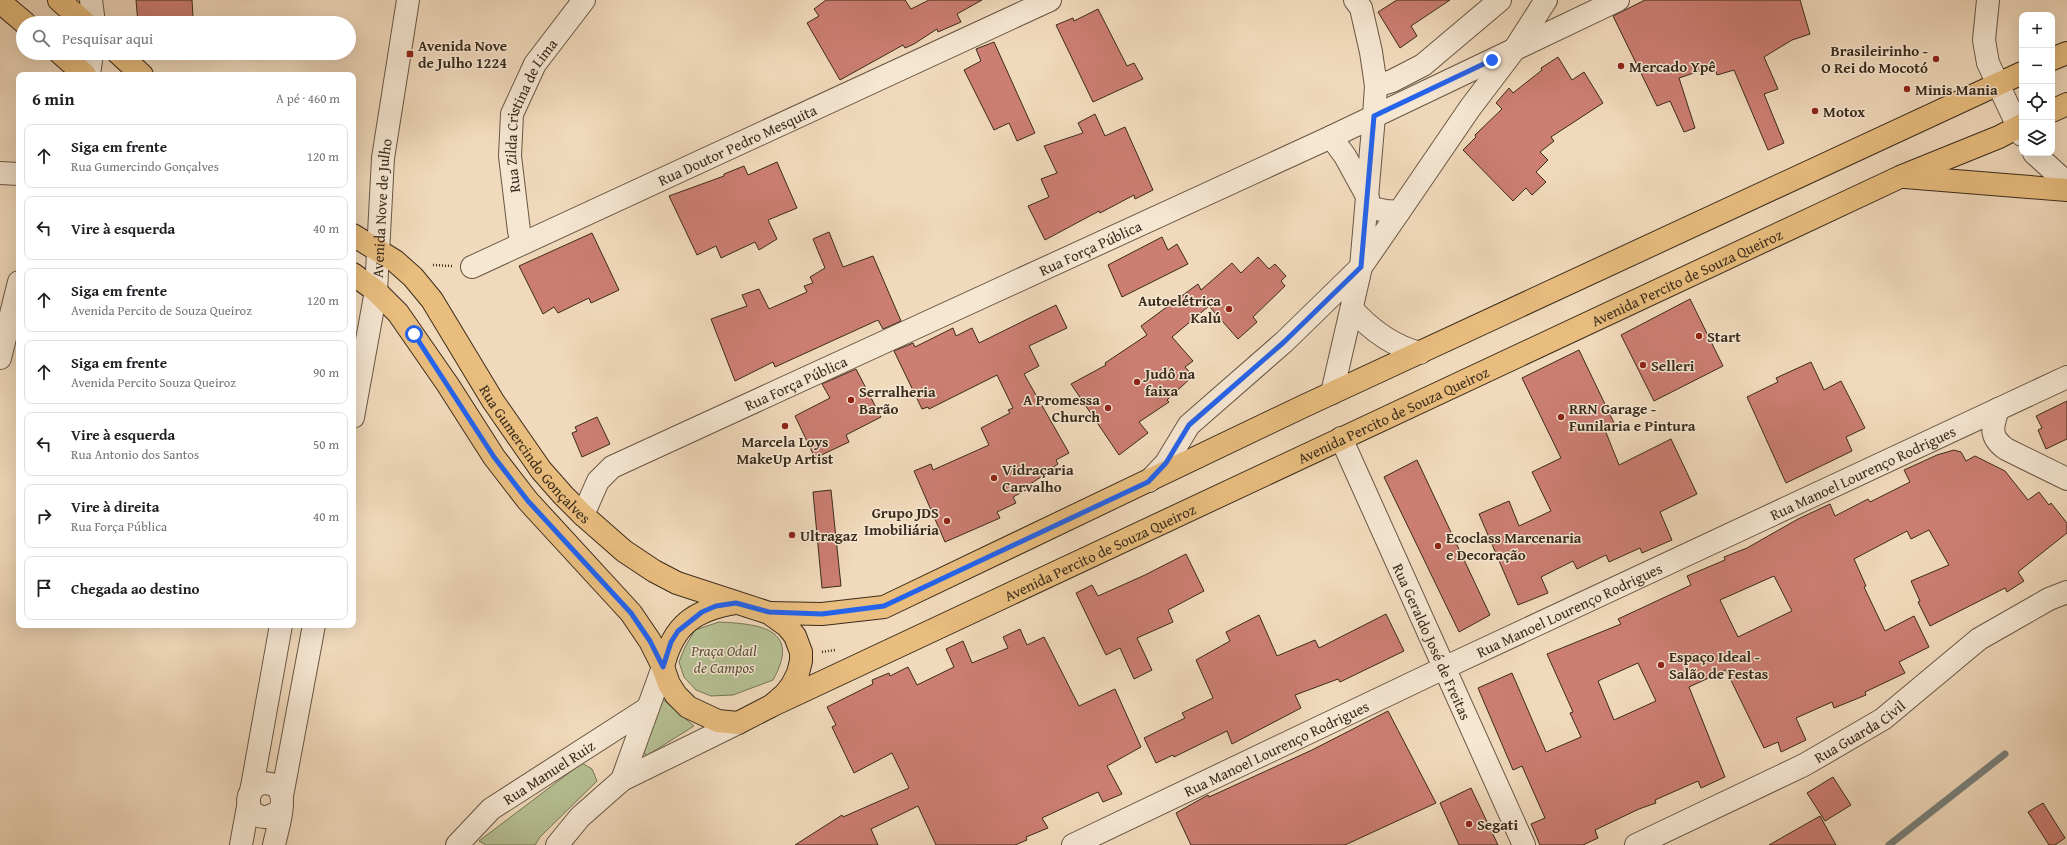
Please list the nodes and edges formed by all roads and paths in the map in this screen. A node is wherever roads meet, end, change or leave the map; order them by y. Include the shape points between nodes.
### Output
1 (59, 0) edge
2 (91, 0) edge
3 (408, 0) edge
4 (584, 0) edge
5 (1050, 0) edge
6 (1354, 0) edge
7 (1500, 0) edge
8 (1546, 0) edge
9 (1618, 0) edge
10 (1988, 0) edge
11 (0, 2) edge
12 (17, 16) edge
13 (77, 16) edge
14 (93, 16) edge
15 (1514, 50) junction
16 (2067, 53) edge
17 (2055, 58) edge
18 (68, 60) edge
19 (91, 60) edge
20 (126, 60) edge
21 (82, 72) edge
22 (89, 72) edge
23 (139, 72) edge
24 (2019, 74) edge
25 (1998, 85) junction
26 (1376, 86) junction
27 (2067, 104) edge
28 (2055, 110) edge
29 (1374, 116) junction
30 (2019, 127) edge
31 (2019, 129) edge
32 (1331, 137) junction
33 (2037, 156) edge
34 (0, 173) edge
35 (16, 174) edge
36 (1900, 176) junction
37 (2067, 183) edge
38 (2067, 190) edge
39 (1368, 202) junction
40 (1399, 212) junction
41 (356, 237) edge
42 (522, 243) junction
43 (379, 252) junction
44 (472, 267) dead end
45 (1361, 267) junction
46 (356, 276) edge
47 (376, 291) junction
48 (16, 294) edge
49 (1352, 308) junction
50 (1420, 353) junction
51 (0, 358) edge
52 (2067, 377) edge
53 (1332, 393) junction
54 (356, 400) edge
55 (1998, 409) junction
56 (1342, 438) junction
57 (2067, 479) edge
58 (1148, 482) junction
59 (583, 515) junction
60 (2067, 592) edge
61 (736, 603) junction
62 (769, 612) junction
63 (280, 628) edge
64 (313, 628) edge
65 (663, 667) junction
66 (1446, 667) junction
67 (771, 706) junction
68 (648, 708) junction
69 (738, 723) junction
70 (622, 780) junction
71 (250, 796) junction
72 (281, 803) junction
73 (240, 845) edge
74 (274, 845) edge
75 (457, 845) edge
76 (557, 845) edge
77 (1073, 845) edge
78 (1524, 845) edge
79 (1636, 845) edge

1 - 13 main road
2 - 14 street
3 - 43 street, Avenida Nove de Julho via 383,158
4 - 42 street, Rua Zilda Cristina de Lima via 534,64 512,114 510,156
5 - 42 street, Rua Doutor Pedro Mesquita
6 - 26 street via 1361,8
7 - 26 street via 1423,65
8 - 15 street
9 - 15 street, Rua Força Pública
10 - 25 street, Avenida Percito de Souza Queiroz via 1984,40 1988,63
11 - 12 main road
15 - 29 street, Rua Força Pública
15 - 40 street via 1470,108
16 - 17 main road
18 - 21 main road
19 - 22 street
20 - 23 main road
24 - 25 main road
25 - 30 street, Avenida Percito de Souza Queiroz
25 - 50 main road
26 - 29 street
27 - 28 main road
29 - 32 street, Rua Força Pública
29 - 39 street
31 - 36 main road, Avenida Percito de Souza Queiroz
32 - 39 street via 1345,156
32 - 59 street, Rua Força Pública via 612,467 598,480
33 - 37 street
34 - 35 street
36 - 38 main road
36 - 56 main road, Avenida Percito de Souza Queiroz
39 - 40 street via 1386,211
39 - 45 street
40 - 45 street
41 - 43 main road, Rua Gumercindo Gonçalves
42 - 44 street, Rua Doutor Pedro Mesquita
43 - 47 street, Avenida Nove de Julho
43 - 59 main road, Rua Gumercindo Gonçalves via 395,261 413,277 432,300 493,401 541,470
45 - 49 street
45 - 58 street via 1284,342 1189,425 1166,463
46 - 47 main road, Rua Gumercindo Gonçalves
47 - 54 street, Avenida Nove de Julho
47 - 65 main road, Rua Gumercindo Gonçalves via 414,334 494,457 528,501 631,613 650,641
48 - 51 street
49 - 50 street via 1394,345
49 - 53 street
50 - 53 main road
52 - 55 street, Rua Manoel Lourenço Rodrigues
53 - 58 main road
55 - 57 street via 1992,426 1997,443
55 - 66 street, Rua Manoel Lourenço Rodrigues
56 - 66 street, Rua Geraldo José de Freitas
56 - 67 main road, Avenida Percito de Souza Queiroz
58 - 62 main road via 884,606 822,614
59 - 61 main road, Rua Gumercindo Gonçalves via 624,551 654,571 676,583
60 - 79 street, Rua Guarda Civil via 2049,599 1979,639 1870,727 1804,765
61 - 62 main road
61 - 65 main road via 716,606 688,622 671,642
62 - 67 main road via 795,636 801,652 798,673 792,685
63 - 71 street
64 - 72 street
65 - 68 street
65 - 69 main road via 669,684 688,707 718,721
66 - 77 street, Rua Manoel Lourenço Rodrigues
66 - 78 street, Rua Geraldo José de Freitas
67 - 69 main road
68 - 70 street
68 - 75 street, Rua Manuel Ruiz via 491,808
69 - 70 street
70 - 76 street via 580,817
71 - 72 street via 257,785 272,784 278,788
71 - 72 street via 250,809 256,815 265,818 274,816
71 - 73 street
72 - 74 street

